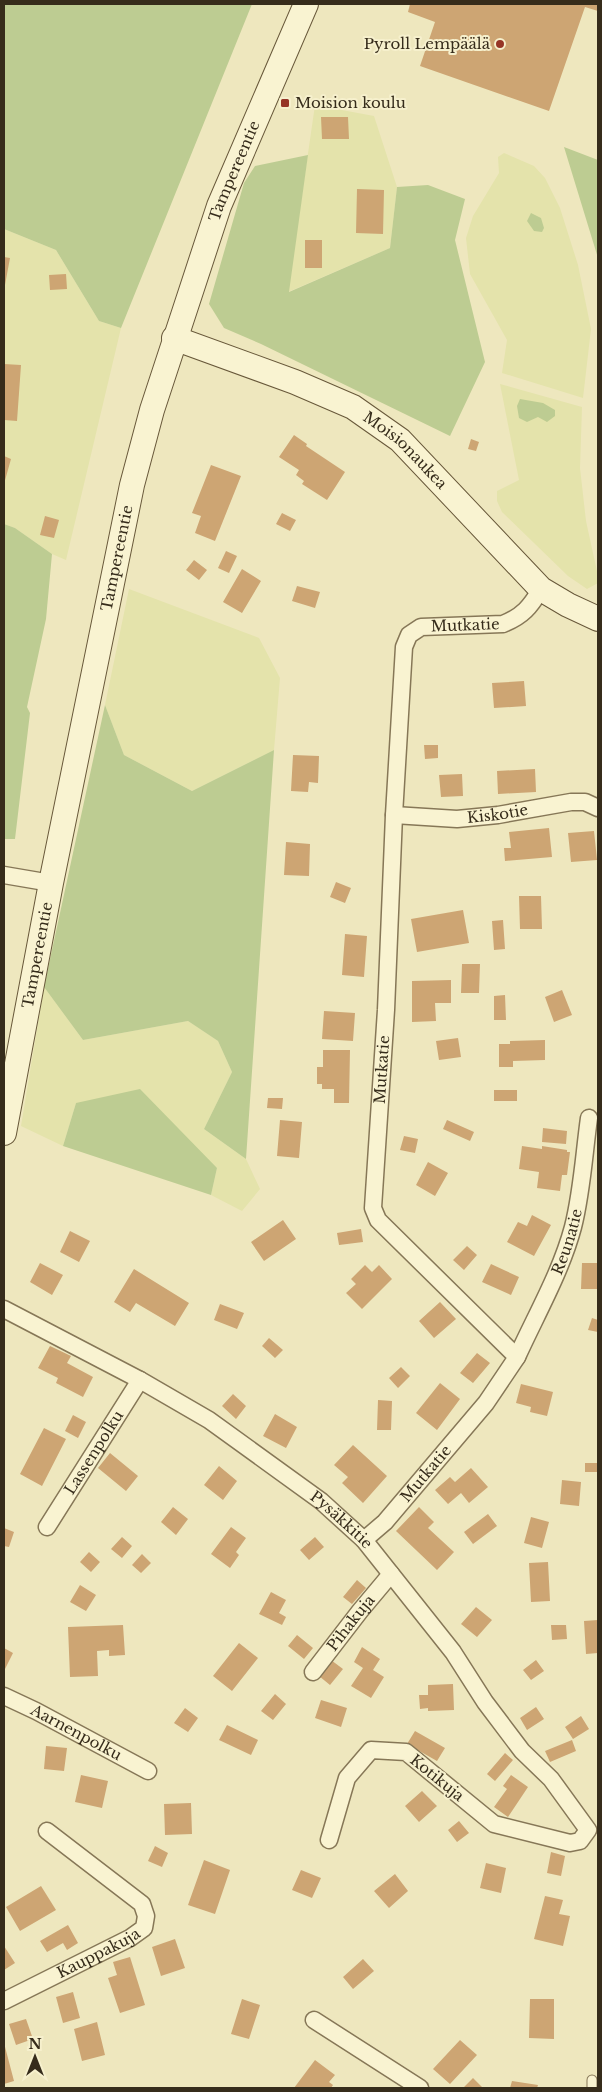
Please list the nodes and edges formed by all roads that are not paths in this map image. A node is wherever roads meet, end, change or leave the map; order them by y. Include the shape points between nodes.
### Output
1 (306, 4) edge
2 (174, 338) junction
3 (542, 589) junction
4 (598, 619) edge
5 (598, 808) edge
6 (394, 815) junction
7 (4, 875) edge
8 (51, 883) junction
9 (589, 1118) dead end
10 (4, 1133) edge
11 (4, 1309) edge
12 (517, 1356) junction
13 (140, 1380) junction
14 (47, 1527) dead end
15 (364, 1540) junction
16 (391, 1574) junction
17 (313, 1672) dead end
18 (4, 1696) edge
19 (148, 1771) dead end
20 (588, 1830) joint
21 (47, 1831) dead end
22 (329, 1840) dead end
23 (4, 2001) edge
24 (314, 2020) dead end
25 (420, 2088) edge

1 - 2 main road, Tampereentie via 220,206
2 - 3 main road, Moisionaukea via 353,407 400,440
2 - 8 main road, Tampereentie via 132,485
3 - 4 main road, Moisionaukea
3 - 6 street, Mutkatie via 521,616 503,624 421,627 409,635 404,647
5 - 6 street, Kiskotie via 584,802 571,802 466,818
6 - 12 street, Mutkatie via 373,1208 378,1220
7 - 8 street
8 - 10 main road, Tampereentie
9 - 12 street, Reunatie via 572,1228 558,1268
11 - 13 street, Pysäkkitie
12 - 15 street, Mutkatie via 486,1403 385,1522
13 - 14 street, Lassenpolku
13 - 15 street, Pysäkkitie via 209,1420 321,1501
15 - 16 street, Pysäkkitie
16 - 17 street, Pihakuja
16 - 20 street, Pysäkkitie via 453,1652 522,1751 551,1779
18 - 19 street, Aarnenpolku
20 - 22 street, Kotikuja via 580,1841 570,1843 494,1824 406,1752 371,1750 347,1778
21 - 23 street, Kauppakuja via 142,1904 146,1916 144,1928
24 - 25 street

